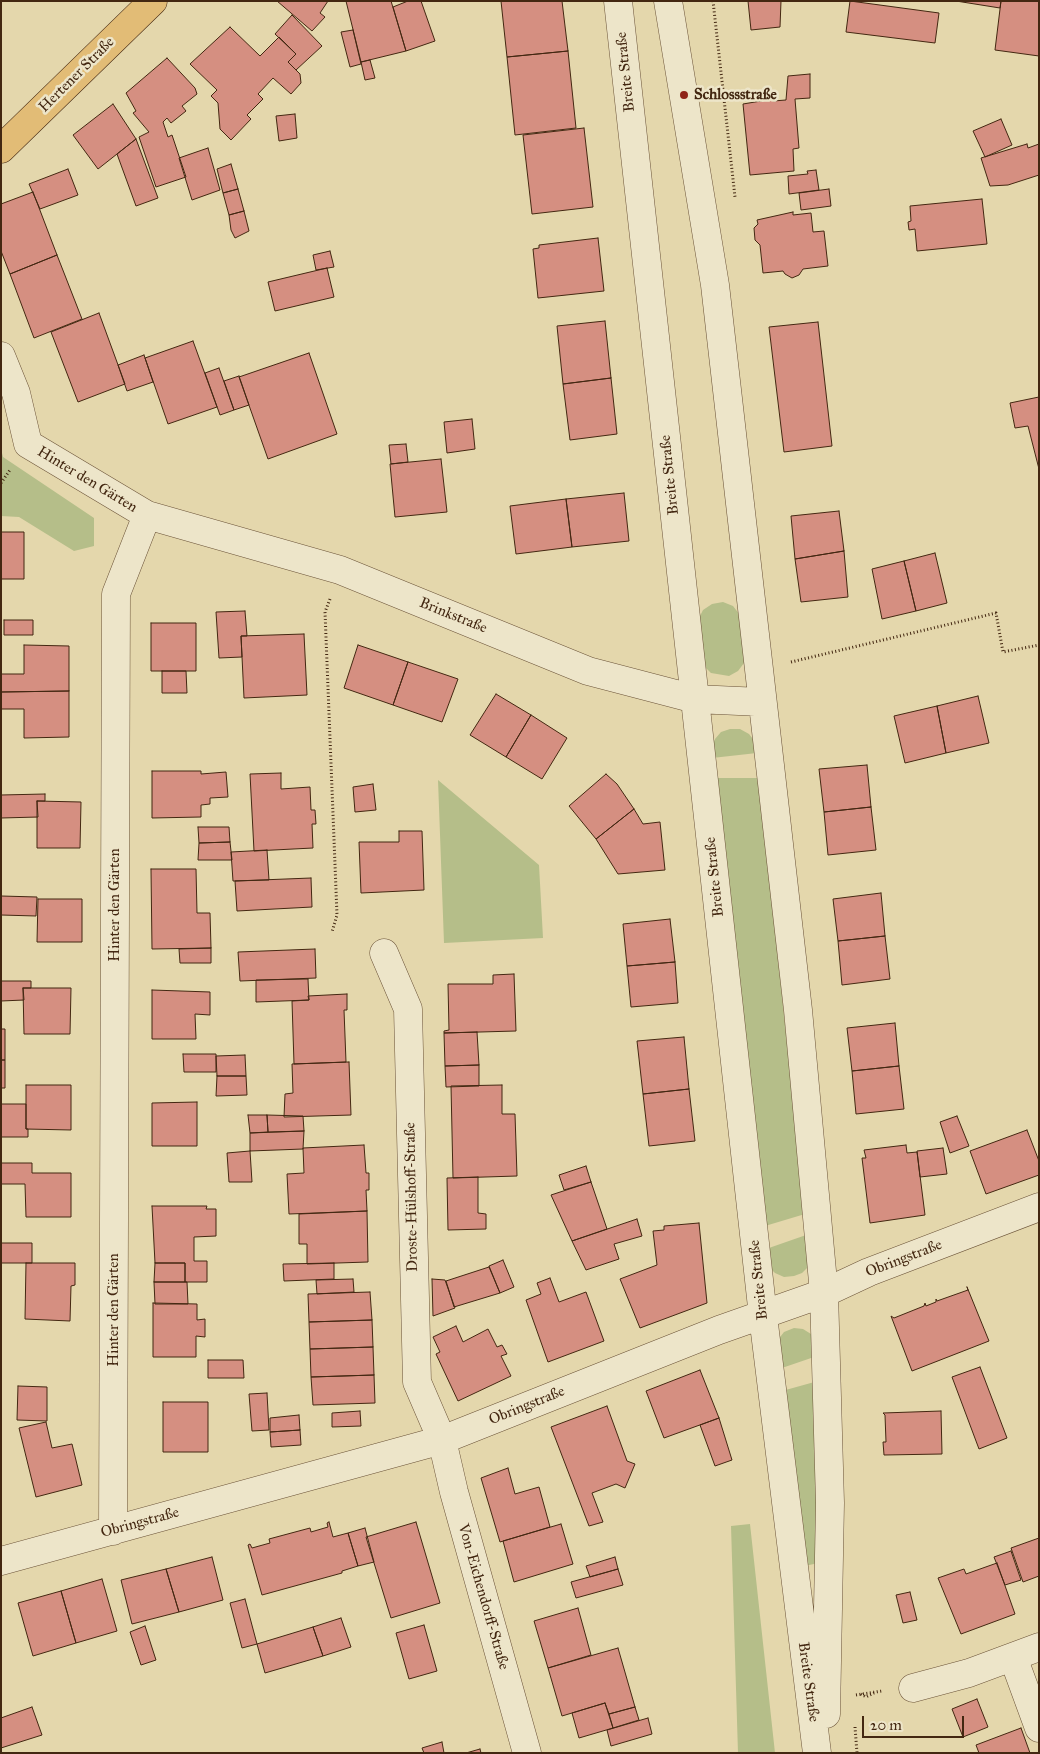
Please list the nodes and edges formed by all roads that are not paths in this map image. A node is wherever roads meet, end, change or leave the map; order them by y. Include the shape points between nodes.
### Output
1 (153, 1) edge
2 (618, 1) edge
3 (668, 1) edge
4 (1, 148) edge
5 (1, 356) edge
6 (147, 515) junction
7 (695, 699) junction
8 (761, 702) junction
9 (384, 953) dead end
10 (1039, 1207) edge
11 (824, 1293) junction
12 (762, 1316) junction
13 (442, 1440) junction
14 (113, 1531) junction
15 (1, 1561) edge
16 (1039, 1647) edge
17 (1013, 1657) junction
18 (913, 1688) dead end
19 (1039, 1728) edge
20 (527, 1753) edge
21 (817, 1753) edge
22 (826, 1753) edge

1 - 4 main road, Hertener Straße
2 - 7 street, Breite Straße
3 - 8 street, Breite Straße via 715,285
5 - 6 street, Hinter den Gärten via 16,393 28,444
6 - 7 street, Brinkstraße via 340,570 588,671
6 - 14 street, Hinter den Gärten via 116,594
7 - 8 street, Brinkstraße
7 - 12 street, Breite Straße
8 - 11 street, Breite Straße via 798,1010
9 - 13 street, Droste-Hülshoff-Straße via 408,1010 417,1382
10 - 11 street, Obringstraße via 869,1272
11 - 12 street, Obringstraße
11 - 22 street, Breite Straße via 830,1503
12 - 13 street, Obringstraße via 738,1322
12 - 21 street, Breite Straße
13 - 14 street, Obringstraße
13 - 20 street, Von-Eichendorff-Straße
14 - 15 street, Obringstraße
16 - 17 street
17 - 18 street
17 - 19 street

